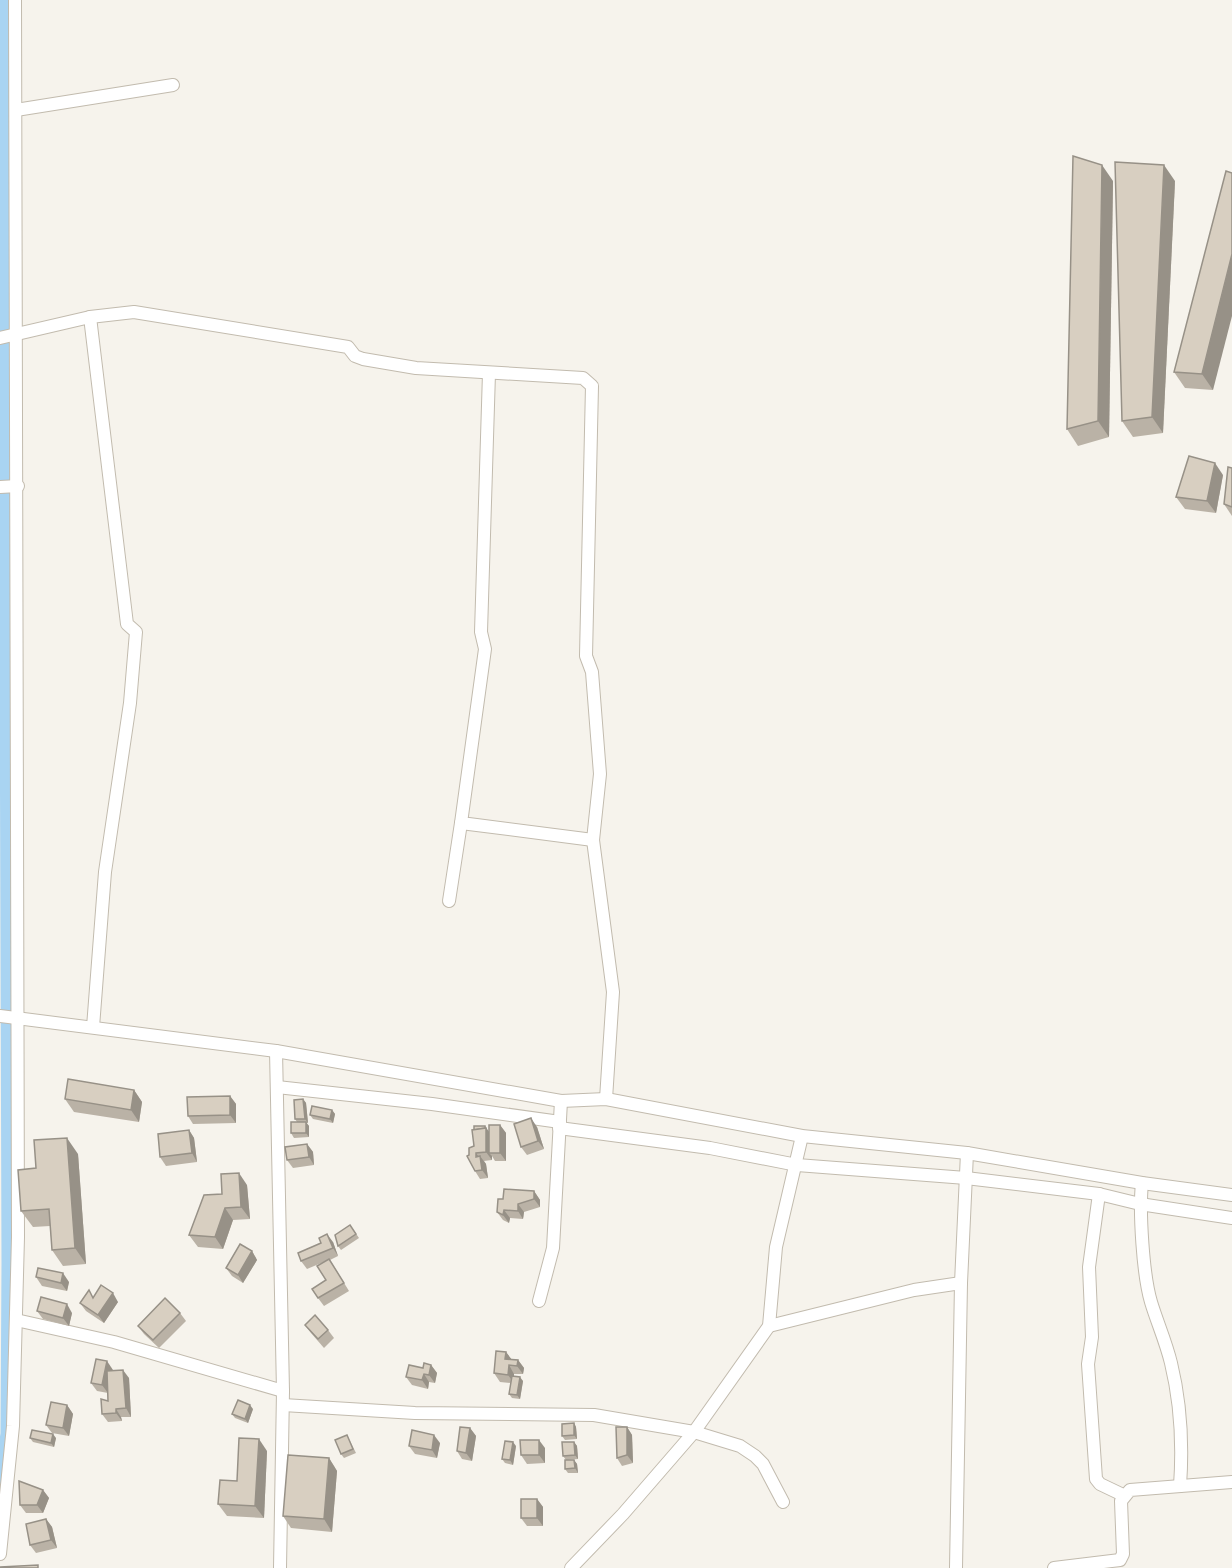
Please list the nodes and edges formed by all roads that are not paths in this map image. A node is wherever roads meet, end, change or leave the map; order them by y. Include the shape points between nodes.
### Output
1 (15, 0) edge
2 (173, 85) dead end
3 (16, 110) junction
4 (90, 317) junction
5 (18, 334) junction
6 (0, 338) edge
7 (489, 373) junction
8 (10, 486) edge
9 (461, 823) junction
10 (593, 840) junction
11 (449, 901) dead end
12 (0, 1016) edge
13 (18, 1017) junction
14 (93, 1027) junction
15 (276, 1051) junction
16 (277, 1087) junction
17 (606, 1098) junction
18 (561, 1101) junction
19 (560, 1125) junction
20 (802, 1136) junction
21 (967, 1153) junction
22 (797, 1165) junction
23 (966, 1178) junction
24 (1142, 1183) junction
25 (1099, 1194) junction
26 (1232, 1195) edge
27 (1140, 1204) junction
28 (1232, 1218) edge
29 (961, 1283) junction
30 (539, 1301) dead end
31 (16, 1320) junction
32 (769, 1326) junction
33 (283, 1391) junction
34 (283, 1405) junction
35 (694, 1432) junction
36 (1232, 1482) edge
37 (1180, 1486) junction
38 (1123, 1495) junction
39 (783, 1502) dead end
40 (0, 1554) edge
41 (280, 1568) edge
42 (571, 1568) edge
43 (956, 1568) edge
44 (1054, 1568) edge

1 - 3 street
2 - 3 street
3 - 5 street
4 - 5 street
4 - 7 street via 134,312 348,347 355,356 382,363
4 - 14 street via 128,624 136,633 130,703 105,872
5 - 6 street
5 - 8 street
7 - 9 street via 481,632 485,649
7 - 10 street via 584,378 592,386 586,656 592,672 600,774
8 - 13 street
9 - 10 street
9 - 11 street
10 - 17 street via 612,970
12 - 13 street
13 - 14 street
13 - 31 street
14 - 15 street
15 - 16 street
15 - 18 street
16 - 19 street via 432,1104
16 - 33 street
17 - 18 street
17 - 20 street
18 - 19 street
19 - 22 street
19 - 30 street via 553,1248
20 - 21 street
20 - 22 street
21 - 23 street
21 - 24 street
22 - 23 street
22 - 32 street via 776,1247
23 - 25 street
23 - 29 street
24 - 26 street
24 - 27 street
25 - 27 street
25 - 38 street via 1089,1267 1092,1337 1088,1364 1096,1479
27 - 28 street
27 - 37 street via 1150,1299 1171,1362 1180,1413
29 - 32 street via 914,1290
29 - 43 street
31 - 33 street via 114,1342
31 - 40 street via 13,1426
32 - 35 street
33 - 34 street
34 - 35 street via 484,1416 594,1415
34 - 41 street
35 - 39 street via 740,1446 755,1456
35 - 42 street
36 - 37 street
37 - 38 street via 1130,1490
38 - 44 street via 1120,1560

